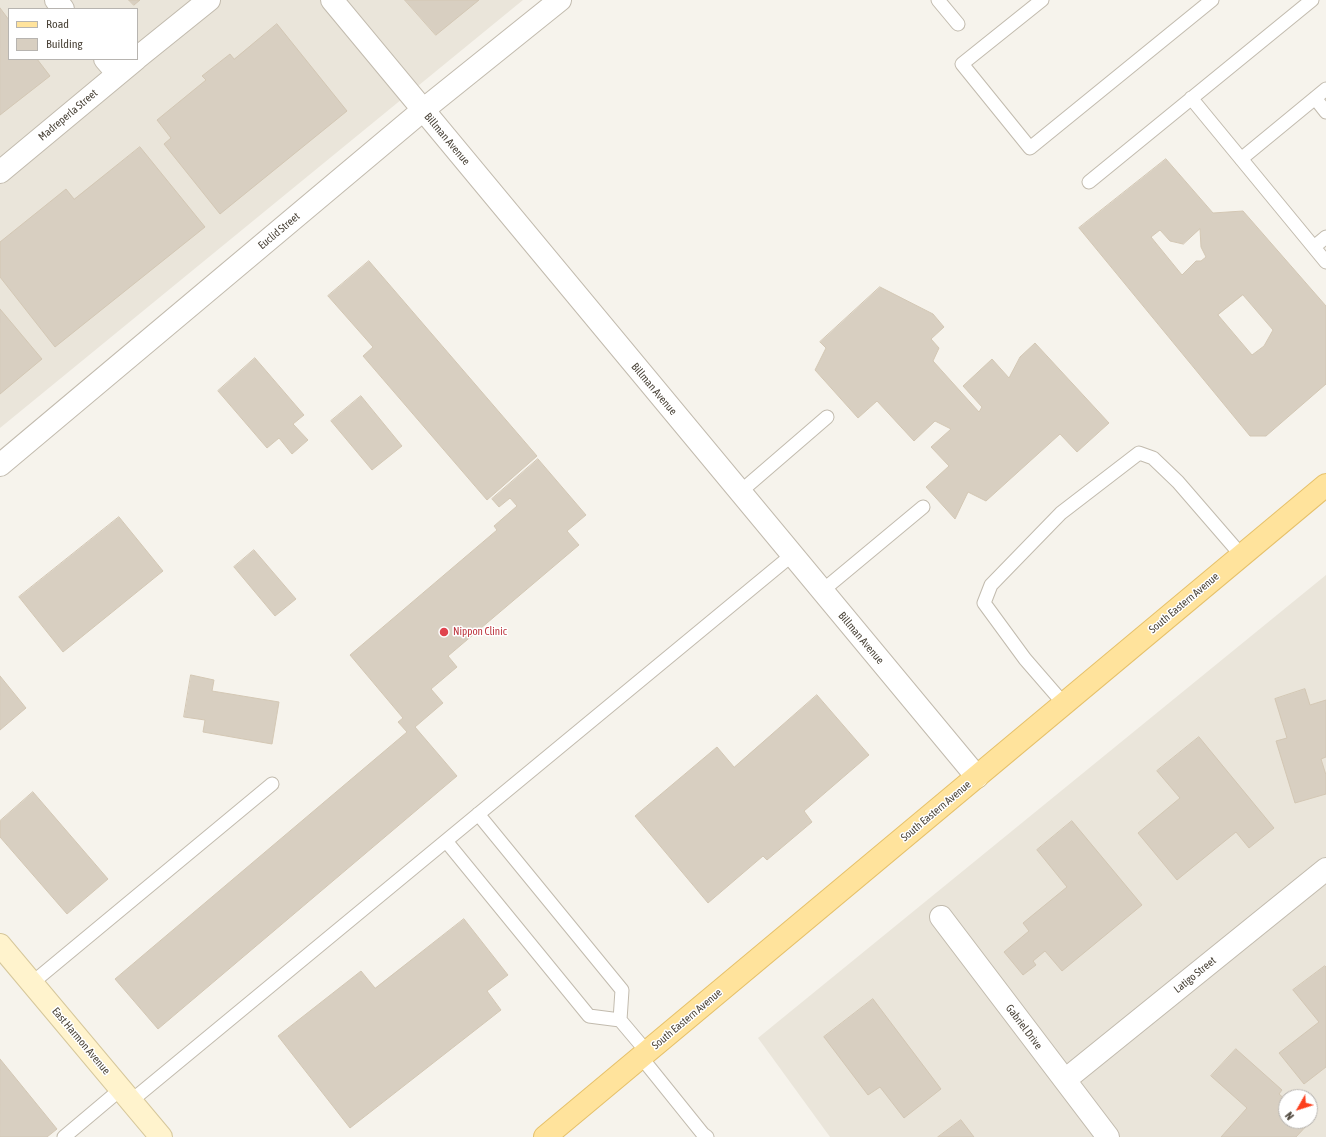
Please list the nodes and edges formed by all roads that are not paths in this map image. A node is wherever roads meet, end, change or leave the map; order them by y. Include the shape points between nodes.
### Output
1 (56, 0) edge
2 (210, 0) edge
3 (332, 0) edge
4 (560, 0) edge
5 (938, 0) edge
6 (1042, 0) edge
7 (1212, 0) edge
8 (1312, 0) edge
9 (62, 8) edge
10 (958, 24) dead end
11 (138, 58) edge
12 (133, 60) edge
13 (112, 66) edge
14 (1326, 89) edge
15 (1191, 98) junction
16 (1315, 98) junction
17 (423, 110) junction
18 (1326, 112) edge
19 (1241, 159) junction
20 (0, 172) edge
21 (1089, 182) dead end
22 (1326, 236) edge
23 (1314, 247) junction
24 (1326, 262) edge
25 (827, 417) dead end
26 (0, 465) edge
27 (1326, 485) edge
28 (740, 492) junction
29 (923, 507) dead end
30 (792, 555) junction
31 (1242, 556) junction
32 (822, 591) junction
33 (1064, 704) junction
34 (977, 777) junction
35 (272, 784) dead end
36 (478, 814) junction
37 (446, 841) junction
38 (1326, 869) edge
39 (941, 917) dead end
40 (0, 945) edge
41 (32, 983) junction
42 (620, 1020) junction
43 (644, 1055) junction
44 (1065, 1080) junction
45 (126, 1095) junction
46 (64, 1137) edge
47 (161, 1137) edge
48 (545, 1137) edge
49 (707, 1137) edge
50 (1108, 1137) edge

1 - 9 street
2 - 11 street, Madreperla Street
3 - 17 street, Billman Avenue
4 - 17 street, Euclid Street
5 - 10 lane
6 - 7 lane via 962,64 1030,148
8 - 15 lane
12 - 13 street, Madreperla Street
13 - 20 street, Madreperla Street
14 - 16 lane
15 - 19 lane
15 - 21 lane
16 - 18 lane
16 - 19 lane
17 - 26 street, Euclid Street
17 - 28 street, Billman Avenue
19 - 23 lane
22 - 23 lane
23 - 24 lane
25 - 28 lane
27 - 31 main road, South Eastern Avenue
28 - 30 street, Billman Avenue
29 - 32 lane
30 - 32 street, Billman Avenue
30 - 36 lane
31 - 33 main road, South Eastern Avenue
31 - 33 lane via 1178,482 1153,458 1139,453 1061,513 991,585 984,603 1025,659
32 - 34 street, Billman Avenue
33 - 34 main road, South Eastern Avenue
34 - 43 main road, South Eastern Avenue
35 - 41 lane
36 - 37 lane
36 - 42 lane via 622,990
37 - 42 lane via 589,1016
37 - 45 lane
38 - 44 street, Latigo Street
39 - 44 street, Gabriel Drive
40 - 41 main road, East Harmon Avenue
41 - 45 main road, East Harmon Avenue
42 - 43 lane
43 - 48 main road, South Eastern Avenue
43 - 49 lane
44 - 50 street, Gabriel Drive
45 - 46 lane
45 - 47 main road, East Harmon Avenue

